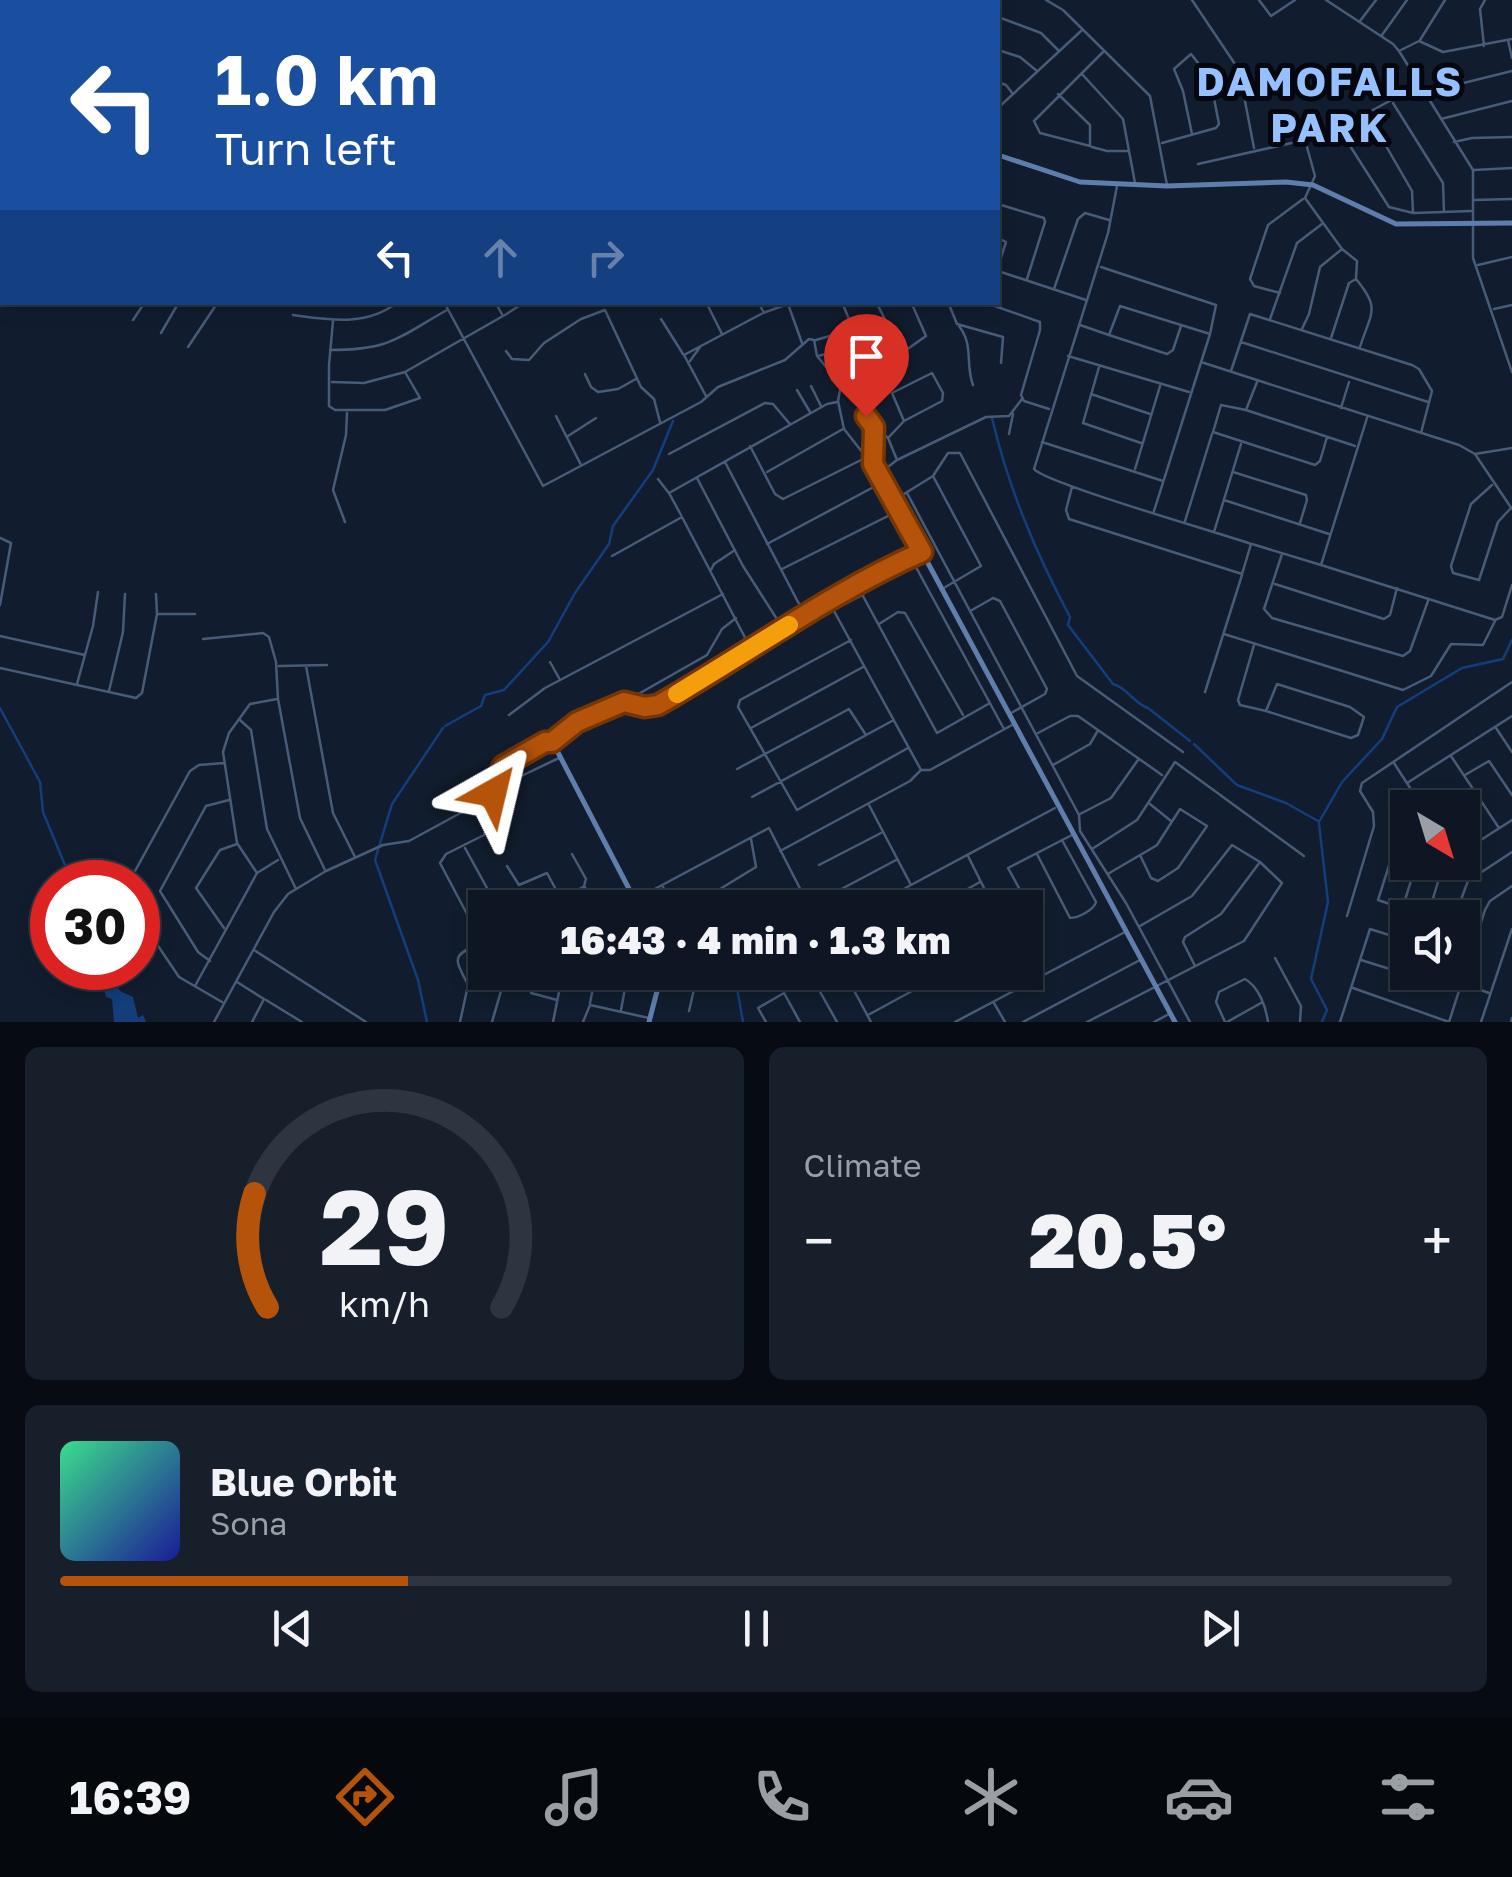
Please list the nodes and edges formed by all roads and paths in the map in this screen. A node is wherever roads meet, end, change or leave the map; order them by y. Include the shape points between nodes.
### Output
1 (539, 0) edge
2 (547, 0) edge
3 (1192, 0) edge
4 (1259, 0) edge
5 (1294, 0) edge
6 (1326, 0) edge
7 (1376, 0) edge
8 (1407, 0) edge
9 (1445, 0) edge
10 (1485, 0) edge
11 (1050, 1) edge
12 (1000, 17) edge
13 (1359, 22) junction
14 (1082, 30) junction
15 (1382, 36) junction
16 (1510, 40) edge
17 (1419, 42) junction
18 (1484, 46) junction
19 (1000, 51) edge
20 (1104, 51) junction
21 (1399, 51) junction
22 (1060, 52) junction
23 (1512, 58) edge
24 (1512, 70) edge
25 (1038, 72) junction
26 (1081, 73) junction
27 (1000, 83) edge
28 (1420, 84) junction
29 (1425, 92) junction
30 (1058, 94) junction
31 (1013, 95) junction
32 (1393, 101) junction
33 (1512, 101) edge
34 (1000, 106) edge
35 (1367, 113) junction
36 (1440, 119) junction
37 (1192, 134) junction
38 (1512, 137) edge
39 (1454, 142) junction
40 (1160, 143) junction
41 (1090, 146) junction
42 (1254, 149) junction
43 (1130, 151) junction
44 (1000, 156) edge
45 (1198, 164) dead end
46 (1512, 168) edge
47 (1472, 170) junction
48 (1117, 185) junction
49 (1312, 185) junction
50 (1136, 186) junction
51 (1167, 186) junction
52 (1304, 198) junction
53 (1512, 199) edge
54 (1473, 200) junction
55 (1000, 205) edge
56 (1472, 211) junction
57 (1444, 212) junction
58 (1413, 213) junction
59 (1110, 221) junction
60 (1471, 222) junction
61 (1323, 223) junction
62 (1512, 223) edge
63 (1000, 239) edge
64 (1342, 249) junction
65 (1512, 257) edge
66 (1000, 262) edge
67 (1477, 265) junction
68 (1098, 266) junction
69 (1000, 270) edge
70 (1356, 278) junction
71 (1027, 279) junction
72 (1054, 289) junction
73 (1280, 294) junction
74 (1088, 300) junction
75 (1512, 304) edge
76 (143, 305) edge
77 (177, 305) edge
78 (216, 305) edge
79 (394, 305) edge
80 (446, 305) edge
81 (497, 305) edge
82 (520, 305) edge
83 (707, 305) edge
84 (759, 305) edge
85 (783, 305) edge
86 (789, 305) edge
87 (843, 305) edge
88 (878, 305) edge
89 (912, 305) edge
90 (949, 305) edge
91 (992, 305) edge
92 (448, 309) junction
93 (1491, 310) junction
94 (763, 313) junction
95 (292, 314) dead end
96 (503, 316) junction
97 (661, 319) dead end
98 (133, 320) dead end
99 (334, 320) junction
100 (1270, 320) junction
101 (957, 324) junction
102 (1078, 324) junction
103 (1181, 326) junction
104 (1301, 330) junction
105 (161, 333) dead end
106 (1210, 334) junction
107 (722, 335) junction
108 (833, 335) dead end
109 (1109, 335) junction
110 (465, 337) junction
111 (814, 340) junction
112 (1331, 340) junction
113 (1241, 342) junction
114 (802, 344) junction
115 (701, 346) junction
116 (188, 347) dead end
117 (1360, 348) junction
118 (330, 350) junction
119 (506, 351) dead end
120 (902, 352) junction
121 (1512, 352) edge
122 (1506, 353) junction
123 (684, 355) junction
124 (816, 356) junction
125 (1068, 356) junction
126 (1202, 362) junction
127 (1001, 363) dead end
128 (689, 364) junction
129 (1100, 366) junction
130 (405, 372) junction
131 (1230, 372) junction
132 (1512, 372) edge
133 (584, 374) dead end
134 (636, 378) junction
135 (848, 380) junction
136 (1350, 380) junction
137 (329, 382) junction
138 (1258, 382) junction
139 (841, 384) junction
140 (1160, 384) junction
141 (973, 385) dead end
142 (812, 386) dead end
143 (797, 390) dead end
144 (1191, 393) junction
145 (1091, 394) junction
146 (706, 396) junction
147 (1022, 399) junction
148 (838, 402) junction
149 (1429, 402) junction
150 (822, 407) junction
151 (1051, 409) junction
152 (1341, 409) junction
153 (1246, 410) junction
154 (347, 412) junction
155 (1014, 413) junction
156 (810, 414) junction
157 (1151, 414) junction
158 (556, 416) dead end
159 (596, 418) dead end
160 (1367, 418) junction
161 (904, 422) junction
162 (660, 424) junction
163 (790, 424) junction
164 (874, 427) junction
165 (844, 429) junction
166 (1213, 432) junction
167 (1421, 433) junction
168 (1009, 434) dead end
169 (566, 437) junction
170 (1327, 437) junction
171 (888, 438) junction
172 (1041, 442) junction
173 (1142, 443) junction
174 (1242, 443) junction
175 (750, 446) junction
176 (1356, 446) junction
177 (1512, 448) edge
178 (669, 454) dead end
179 (1475, 454) junction
180 (866, 457) junction
181 (897, 460) junction
182 (725, 462) junction
183 (873, 464) junction
184 (581, 466) junction
185 (766, 472) junction
186 (1134, 472) junction
187 (1233, 472) junction
188 (880, 473) junction
189 (933, 476) junction
190 (697, 477) junction
191 (658, 478) dead end
192 (885, 481) junction
193 (1163, 481) junction
194 (1494, 484) junction
195 (1072, 487) junction
196 (668, 493) junction
197 (907, 493) junction
198 (894, 499) junction
199 (1224, 500) junction
200 (1511, 508) edge
201 (900, 510) junction
202 (1154, 512) junction
203 (682, 518) junction
204 (345, 522) dead end
205 (1185, 522) junction
206 (1300, 524) junction
207 (1214, 532) junction
208 (1331, 534) junction
209 (0, 538) edge
210 (767, 544) junction
211 (1251, 544) junction
212 (736, 549) junction
213 (922, 552) junction
214 (1282, 554) junction
215 (612, 556) dead end
216 (910, 557) junction
217 (1320, 565) junction
218 (781, 570) junction
219 (710, 571) junction
220 (1242, 574) junction
221 (868, 580) junction
222 (1273, 583) junction
223 (955, 584) junction
224 (1512, 585) edge
225 (1397, 588) junction
226 (942, 589) junction
227 (98, 592) dead end
228 (126, 594) dead end
229 (156, 594) dead end
230 (723, 594) junction
231 (863, 594) junction
232 (1429, 599) junction
233 (0, 605) edge
234 (971, 610) junction
235 (834, 611) junction
236 (806, 613) junction
237 (157, 614) junction
238 (194, 614) dead end
239 (736, 618) junction
240 (1495, 620) junction
241 (815, 621) junction
242 (878, 625) junction
243 (783, 628) junction
244 (1224, 634) junction
245 (0, 636) edge
246 (203, 639) dead end
247 (787, 639) dead end
248 (851, 640) junction
249 (1254, 645) junction
250 (752, 650) junction
251 (85, 655) junction
252 (550, 662) dead end
253 (327, 665) dead end
254 (276, 666) junction
255 (306, 666) junction
256 (864, 666) junction
257 (0, 668) edge
258 (560, 680) junction
259 (1512, 682) edge
260 (76, 685) junction
261 (109, 692) junction
262 (1205, 692) dead end
263 (278, 699) junction
264 (624, 702) junction
265 (990, 703) junction
266 (1022, 707) junction
267 (1266, 710) junction
268 (1009, 714) junction
269 (509, 715) dead end
270 (1512, 716) edge
271 (964, 718) junction
272 (239, 720) junction
273 (893, 720) junction
274 (1014, 724) junction
275 (1495, 727) junction
276 (750, 728) junction
277 (1004, 729) junction
278 (1098, 731) junction
279 (1036, 733) junction
280 (867, 736) junction
281 (552, 742) junction
282 (1510, 746) edge
283 (908, 748) junction
284 (1183, 752) dead end
285 (1512, 752) edge
286 (1450, 754) junction
287 (764, 755) junction
288 (558, 758) junction
289 (1138, 758) junction
290 (1393, 761) junction
291 (224, 763) junction
292 (1052, 764) junction
293 (737, 769) dead end
294 (921, 770) junction
295 (1164, 776) junction
296 (1464, 776) junction
297 (780, 782) junction
298 (1407, 783) junction
299 (495, 788) junction
300 (1412, 790) edge
301 (1512, 796) edge
302 (752, 797) dead end
303 (230, 800) junction
304 (1148, 803) junction
305 (474, 804) junction
306 (869, 804) junction
307 (1059, 806) junction
308 (1079, 814) junction
309 (1512, 820) edge
310 (1172, 822) junction
311 (1500, 828) junction
312 (882, 832) junction
313 (1074, 834) junction
314 (750, 838) junction
315 (1062, 840) junction
316 (1480, 841) edge
317 (237, 844) junction
318 (464, 847) junction
319 (1090, 850) junction
320 (780, 851) junction
321 (1512, 852) edge
322 (572, 854) dead end
323 (1036, 854) junction
324 (1140, 855) junction
325 (968, 856) junction
326 (1304, 856) dead end
327 (280, 858) junction
328 (356, 858) junction
329 (897, 859) junction
330 (141, 860) edge
331 (1260, 862) junction
332 (1390, 862) edge
333 (819, 865) dead end
334 (507, 866) dead end
335 (326, 871) junction
336 (257, 873) junction
337 (1108, 874) junction
338 (980, 882) junction
339 (911, 884) junction
340 (584, 886) junction
341 (662, 886) junction
342 (1512, 886) edge
343 (296, 888) junction
344 (488, 890) edge
345 (556, 890) edge
346 (577, 890) edge
347 (587, 890) edge
348 (630, 890) edge
349 (654, 890) edge
350 (664, 890) edge
351 (719, 890) edge
352 (801, 890) edge
353 (841, 890) edge
354 (900, 890) edge
355 (966, 890) edge
356 (984, 890) edge
357 (1020, 890) edge
358 (1461, 900) edge
359 (1390, 904) edge
360 (468, 916) edge
361 (1346, 916) dead end
362 (1140, 927) junction
363 (225, 929) junction
364 (1480, 929) edge
365 (1512, 929) edge
366 (1126, 931) junction
367 (1390, 935) edge
368 (160, 949) edge
369 (468, 949) edge
370 (253, 950) junction
371 (1275, 958) dead end
372 (1141, 959) junction
373 (1360, 960) junction
374 (210, 961) junction
375 (1195, 966) junction
376 (1390, 969) edge
377 (1043, 975) edge
378 (1167, 979) junction
379 (235, 981) junction
380 (468, 985) edge
381 (468, 985) edge
382 (1155, 985) junction
383 (195, 986) junction
384 (1352, 987) junction
385 (501, 990) edge
386 (532, 990) edge
387 (560, 990) edge
388 (593, 990) edge
389 (625, 990) edge
390 (658, 990) edge
391 (694, 990) edge
392 (819, 990) edge
393 (853, 990) edge
394 (915, 990) edge
395 (1017, 990) edge
396 (1460, 990) edge
397 (1480, 990) edge
398 (1490, 994) junction
399 (264, 999) junction
400 (558, 1000) junction
401 (223, 1002) junction
402 (1263, 1002) junction
403 (994, 1003) junction
404 (590, 1005) junction
405 (621, 1011) junction
406 (689, 1011) dead end
407 (1419, 1012) junction
408 (1170, 1013) junction
409 (868, 1016) junction
410 (650, 1020) edge
411 (214, 1022) edge
412 (252, 1022) edge
413 (302, 1022) edge
414 (366, 1022) edge
415 (460, 1022) edge
416 (492, 1022) edge
417 (553, 1022) edge
418 (583, 1022) edge
419 (766, 1022) edge
420 (800, 1022) edge
421 (837, 1022) edge
422 (871, 1022) edge
423 (955, 1022) edge
424 (1005, 1022) edge
425 (1023, 1022) edge
426 (1087, 1022) edge
427 (1154, 1022) edge
428 (1175, 1022) edge
429 (1190, 1022) edge
430 (1226, 1022) edge
431 (1268, 1022) edge
432 (1300, 1022) edge
433 (1340, 1022) edge
434 (1416, 1022) edge
435 (1449, 1022) edge
436 (1481, 1022) edge

1 - 2 street
3 - 42 street via 1239,70
4 - 5 street via 1272,16
6 - 13 street
7 - 13 street
8 - 15 street
9 - 17 street
10 - 18 street
11 - 14 street
12 - 22 street via 1041,33
13 - 15 street
14 - 20 street
14 - 22 street
15 - 21 street
16 - 18 street
16 - 23 street
17 - 18 street via 1443,52
17 - 21 street
19 - 25 street
20 - 26 street
20 - 40 street via 1150,96
21 - 28 street
22 - 25 street
24 - 29 street
25 - 31 street
26 - 30 street
26 - 43 street via 1120,114
27 - 31 street
28 - 29 street
28 - 32 street
29 - 36 street
30 - 41 street via 1090,125
30 - 41 street via 1035,128
31 - 34 street
32 - 35 street
32 - 57 street via 1443,182
33 - 36 street
35 - 58 street via 1412,190
35 - 58 street via 1349,122 1345,138 1389,208
36 - 39 street
37 - 37 street via 1220,122 1210,78 1191,54 1174,69
37 - 40 street
38 - 39 street
39 - 47 street
40 - 51 street
41 - 43 street
42 - 45 street
42 - 49 street via 1306,140
43 - 50 street
44 - 48 street via 1080,182
46 - 47 street
47 - 54 street
48 - 50 street
48 - 59 street
49 - 51 street
49 - 52 street
49 - 60 street via 1396,224
50 - 51 street
52 - 61 street
52 - 73 street via 1268,225 1250,279
53 - 54 street
54 - 56 street
55 - 71 street via 1046,222
56 - 57 street
56 - 60 street
57 - 58 street
59 - 68 street
59 - 72 street via 1085,213 1078,219
60 - 62 street
60 - 67 street
61 - 64 street
61 - 73 street via 1297,242
63 - 66 street via 1006,242
64 - 70 street via 1356,262
64 - 104 street via 1320,267
65 - 67 street
67 - 93 street
68 - 74 street
68 - 106 street via 1214,303
69 - 71 street
70 - 112 street
70 - 117 street via 1374,305
71 - 72 street
72 - 74 street
73 - 100 street
74 - 102 street
75 - 93 street
76 - 98 street
77 - 105 street
78 - 116 street
79 - 99 street via 380,315
80 - 92 street
81 - 96 street
82 - 96 street
83 - 107 street
84 - 94 street
85 - 94 street
86 - 114 street
87 - 124 street via 857,339
88 - 120 street
89 - 120 street via 926,336
90 - 101 street
91 - 147 street via 1041,326
92 - 110 street
92 - 118 street via 394,343
93 - 122 street
94 - 107 street
95 - 99 street
96 - 110 street
97 - 123 street
99 - 118 street
100 - 104 street
100 - 113 street via 1250,314
101 - 127 street via 1003,337
101 - 141 street via 968,339
102 - 109 street
102 - 125 street
103 - 106 street
103 - 109 street via 1168,354
103 - 109 street via 1120,306
104 - 112 street
106 - 126 street
107 - 115 street
108 - 111 street
110 - 130 street
110 - 184 street via 543,486
111 - 114 street
111 - 124 street
112 - 117 street
113 - 131 street
113 - 136 street
114 - 146 street via 785,360
115 - 123 street
115 - 128 street
117 - 149 street via 1419,369 1432,388
118 - 137 street
119 - 134 street via 512,359 529,360 581,318 607,309
120 - 135 street
121 - 122 street
122 - 132 street
123 - 128 street
124 - 139 street
125 - 129 street
125 - 151 street
126 - 131 street
126 - 144 street
128 - 146 street
129 - 140 street
129 - 145 street
130 - 137 street
130 - 154 street via 420,398 385,410
131 - 138 street
133 - 134 street via 598,392
134 - 162 street via 654,399
135 - 139 street
135 - 164 street
136 - 149 street
136 - 152 street
137 - 154 street via 330,406
138 - 152 street
138 - 153 street
139 - 148 street
140 - 144 street
140 - 157 street
142 - 150 street
143 - 156 street
144 - 193 street
145 - 157 street
145 - 173 street via 1083,423
146 - 162 street
147 - 151 street
147 - 155 street
148 - 150 street
148 - 165 street
149 - 167 street
150 - 156 street
151 - 172 street
152 - 160 street
153 - 166 street via 1221,406
153 - 170 street
154 - 204 street via 333,490
155 - 168 street
155 - 181 street via 986,417
156 - 163 street
157 - 173 street
158 - 169 street
159 - 169 street
160 - 167 street
160 - 176 street
161 - 161 street via 892,393 932,373 942,401
161 - 171 street
162 - 184 street
163 - 175 street
163 - 178 street via 765,403
164 - 171 street
164 - 183 street
165 - 180 street
165 - 185 street
166 - 174 street
166 - 205 street
167 - 179 street
169 - 184 street
170 - 174 street via 1315,465
170 - 176 street
171 - 181 street
172 - 186 street
172 - 195 street via 1036,473
173 - 186 street
174 - 187 street
175 - 182 street
175 - 185 street
176 - 208 street
177 - 179 street
179 - 194 street
180 - 183 street
180 - 185 street via 783,499
181 - 188 street
182 - 190 street
182 - 210 street
183 - 188 street
186 - 193 street
187 - 199 street
187 - 206 street via 1306,496
188 - 192 street
189 - 197 street
189 - 223 street via 981,566
189 - 284 street via 948,452 960,453 1077,676
190 - 196 street
190 - 212 street
191 - 196 street
192 - 198 street
192 - 210 street
193 - 202 street
194 - 200 street
194 - 200 street via 1471,504 1454,573 1480,580 1498,522
195 - 202 street
195 - 220 street via 1068,519
196 - 203 street
197 - 198 street
197 - 223 street
198 - 201 street
199 - 206 street
199 - 207 street
201 - 213 street
201 - 218 street
202 - 205 street
203 - 215 street
203 - 219 street
205 - 207 street
206 - 208 street
207 - 211 street
208 - 217 street
209 - 233 street via 11,543
210 - 218 street
211 - 214 street
211 - 220 street
212 - 219 street
212 - 243 street
213 - 216 street
213 - 226 street
214 - 217 street
214 - 222 street
216 - 221 street
216 - 265 street
217 - 225 street
218 - 236 street
219 - 230 street
220 - 244 street
221 - 231 street
221 - 236 street
222 - 225 street via 1384,619
222 - 232 street via 1268,616 1403,656
223 - 226 street
223 - 234 street
224 - 240 street
225 - 232 street
226 - 268 street
227 - 251 street
228 - 261 street
229 - 237 street
230 - 239 street
230 - 258 street
231 - 235 street
231 - 242 street
232 - 240 street
234 - 266 street
234 - 266 street via 998,598 1040,675 1048,692
235 - 241 street
235 - 248 street
236 - 241 street
236 - 243 street
237 - 238 street
237 - 261 street via 140,695
239 - 250 street
239 - 264 street via 706,654
240 - 249 street via 1483,644 1451,644 1431,676 1403,690
241 - 247 street
242 - 271 street via 905,613
242 - 271 street via 937,733
243 - 250 street
244 - 249 street
244 - 262 street
245 - 251 street
246 - 254 street via 263,632
248 - 256 street
248 - 276 street via 740,700
249 - 267 street via 1238,703
250 - 264 street via 658,705
251 - 260 street
252 - 258 street
253 - 255 street
254 - 255 street
254 - 263 street
255 - 328 street via 332,813
256 - 273 street
256 - 276 street
257 - 260 street
258 - 269 street
259 - 290 street
260 - 261 street
263 - 272 street via 254,702
263 - 335 street via 300,818
264 - 281 street via 577,722
265 - 271 street
265 - 277 street
266 - 268 street
266 - 279 street
267 - 267 street via 1351,738 1364,717 1276,684
268 - 274 street
270 - 275 street
272 - 291 street via 224,744
272 - 327 street via 252,730 267,830
273 - 280 street
273 - 283 street
274 - 277 street
274 - 307 street
275 - 282 street
275 - 286 street
276 - 287 street
277 - 294 street
278 - 279 street via 1074,715
278 - 289 street
278 - 292 street via 1090,744
279 - 292 street
280 - 287 street via 849,709
280 - 297 street
281 - 288 street
281 - 299 street via 503,766
282 - 285 street
283 - 294 street
283 - 297 street via 798,810
286 - 296 street
286 - 298 street
287 - 293 street
287 - 297 street
288 - 299 street
288 - 348 street
289 - 295 street
289 - 308 street via 1110,798
290 - 298 street
290 - 361 street via 1360,787 1374,826
291 - 303 street
291 - 330 street via 190,771
292 - 308 street
294 - 306 street
295 - 304 street
295 - 326 street via 1175,762
296 - 301 street via 1489,762
296 - 311 street
297 - 302 street
298 - 300 street
299 - 305 street
303 - 317 street
303 - 374 street via 206,805 160,890
304 - 310 street
304 - 319 street via 1137,820
305 - 318 street via 486,831
305 - 328 street via 410,840
306 - 312 street
306 - 320 street
307 - 313 street
307 - 325 street
308 - 319 street
309 - 311 street
310 - 324 street
310 - 324 street via 1182,808 1207,826 1174,872 1152,880
311 - 316 street
312 - 329 street
312 - 333 street
313 - 315 street
313 - 366 street
314 - 320 street via 769,828
314 - 341 street
314 - 351 street via 756,868
315 - 323 street
315 - 323 street via 1096,902 1074,918
317 - 336 street
317 - 363 street via 220,850 196,888
318 - 344 street
318 - 360 street via 440,863
319 - 337 street
320 - 352 street
321 - 358 street via 1468,880
322 - 340 street
323 - 357 street via 1008,868
324 - 337 street
325 - 338 street
325 - 339 street
327 - 336 street
327 - 343 street
328 - 335 street
329 - 339 street
329 - 353 street
331 - 362 street via 1232,845 1192,896
331 - 375 street via 1222,914 1185,937
331 - 375 street via 1282,883 1249,936
332 - 359 street via 1378,900
334 - 345 street via 520,885 546,872
335 - 343 street
336 - 363 street
337 - 362 street
338 - 355 street
338 - 356 street
339 - 354 street
340 - 346 street
340 - 347 street
341 - 349 street
341 - 350 street
342 - 364 street via 1490,901
343 - 370 street
362 - 378 street
363 - 374 street
365 - 398 street
366 - 372 street
366 - 377 street
367 - 373 street via 1370,929
368 - 383 street
369 - 381 street via 457,958
370 - 379 street
370 - 414 street
371 - 432 street via 1301,1006
372 - 382 street
372 - 425 street
373 - 376 street
373 - 384 street
374 - 383 street
375 - 378 street
378 - 382 street
378 - 429 street
379 - 399 street
379 - 401 street
380 - 415 street
382 - 408 street
382 - 426 street
383 - 401 street
384 - 407 street
384 - 433 street
385 - 416 street
386 - 400 street
387 - 400 street
388 - 404 street
389 - 405 street
390 - 410 street
391 - 406 street
392 - 421 street
393 - 409 street
394 - 409 street
395 - 403 street
396 - 435 street
397 - 398 street
398 - 436 street
399 - 412 street
399 - 413 street
400 - 417 street
401 - 411 street
402 - 430 street
402 - 430 street via 1245,980 1218,992
402 - 431 street
403 - 423 street
403 - 424 street
404 - 405 street
404 - 418 street
405 - 410 street
407 - 434 street
407 - 435 street
408 - 427 street
408 - 428 street
409 - 422 street
419 - 420 street via 758,1008 784,993

